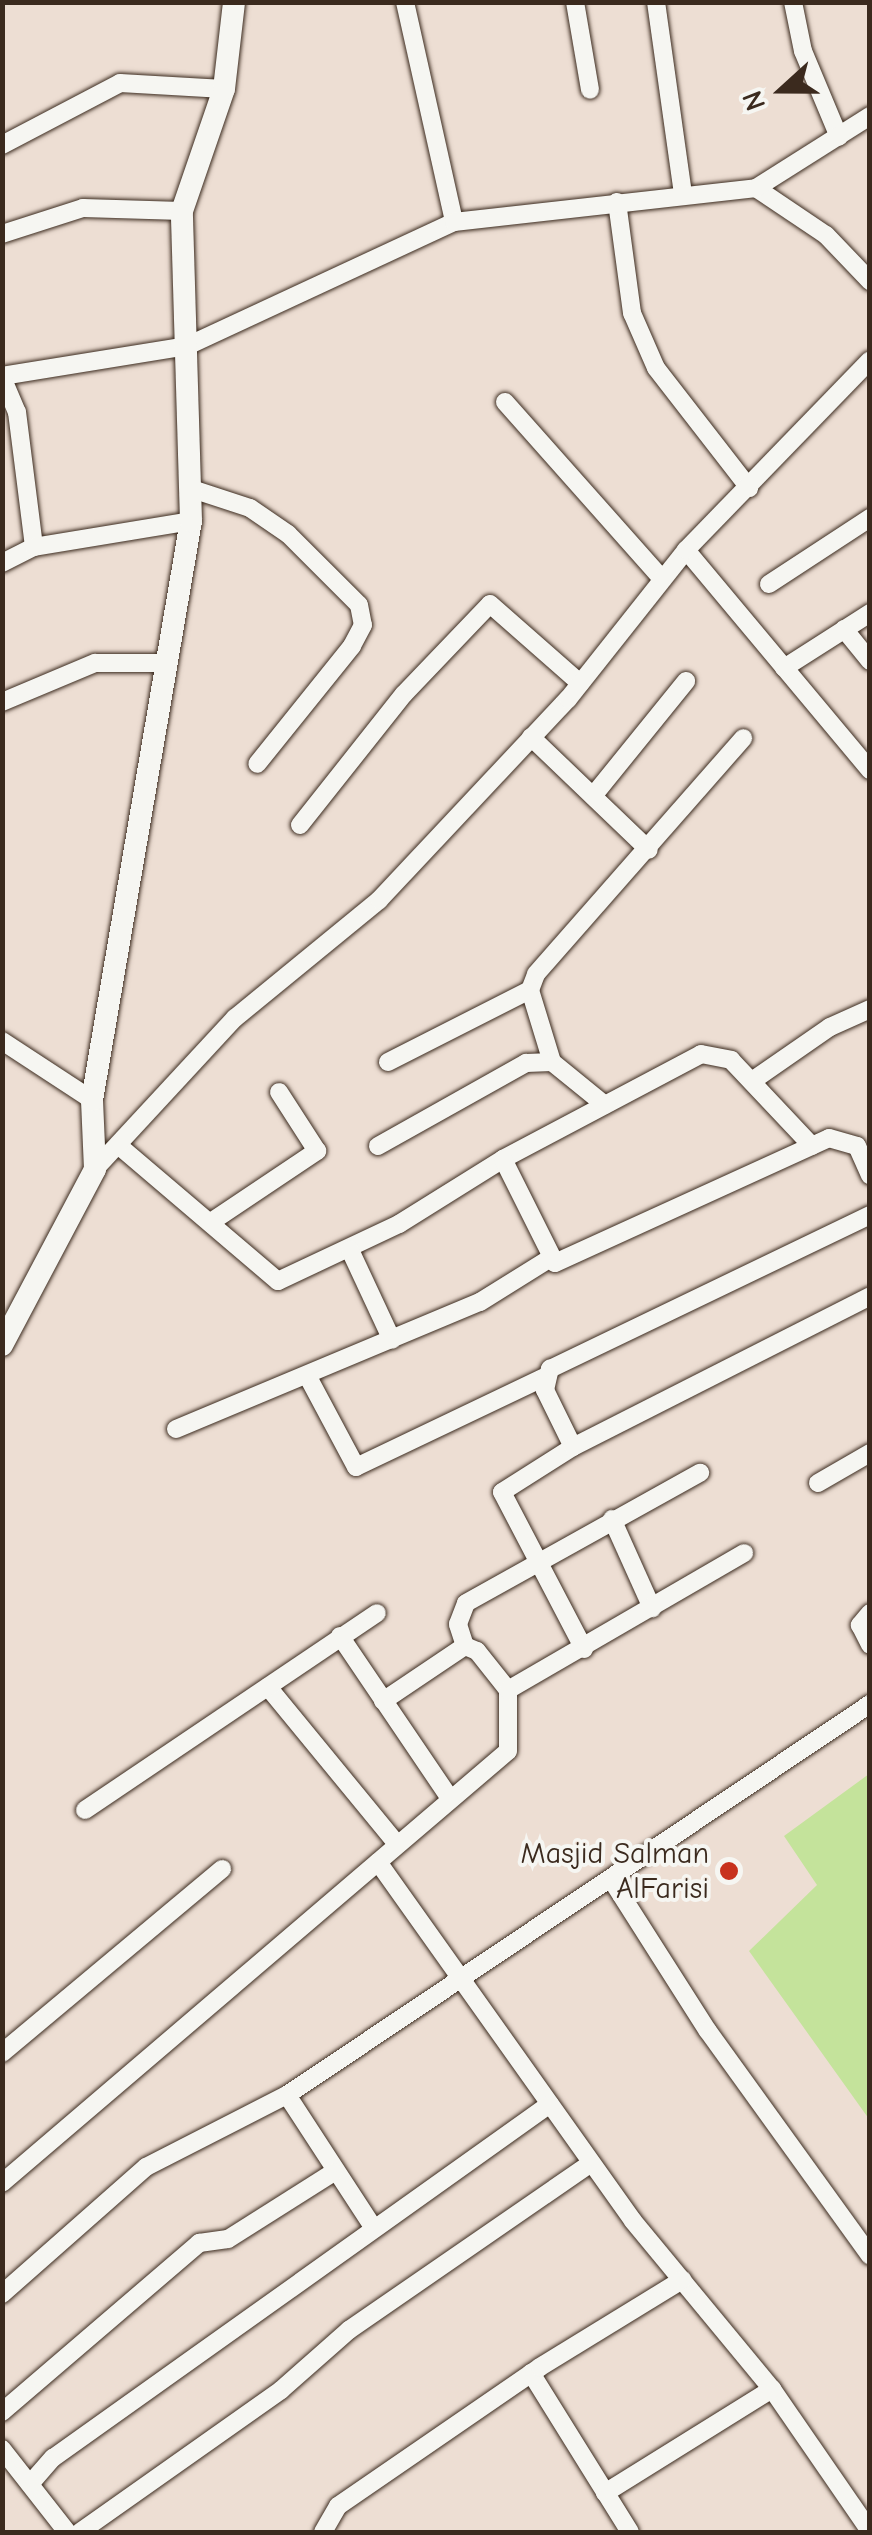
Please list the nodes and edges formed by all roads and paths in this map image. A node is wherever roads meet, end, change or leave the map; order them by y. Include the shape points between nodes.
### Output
1 (234, 2) edge
2 (405, 2) edge
3 (575, 2) edge
4 (656, 2) edge
5 (793, 2) edge
6 (224, 89) junction
7 (590, 90) dead end
8 (870, 116) edge
9 (839, 136) junction
10 (2, 146) edge
11 (756, 188) junction
12 (683, 194) junction
13 (617, 202) junction
14 (182, 211) junction
15 (454, 222) junction
16 (2, 234) edge
17 (870, 281) edge
18 (186, 346) junction
19 (870, 360) edge
20 (2, 377) edge
21 (504, 402) dead end
22 (10, 414) edge
23 (749, 488) junction
24 (192, 489) junction
25 (870, 518) edge
26 (191, 521) junction
27 (34, 546) junction
28 (686, 550) junction
29 (2, 563) edge
30 (661, 578) junction
31 (769, 584) dead end
32 (870, 614) edge
33 (844, 629) junction
34 (870, 661) edge
35 (164, 663) junction
36 (784, 668) junction
37 (686, 681) dead end
38 (580, 683) junction
39 (2, 702) edge
40 (532, 737) junction
41 (743, 738) dead end
42 (257, 764) dead end
43 (870, 770) edge
44 (593, 796) junction
45 (300, 825) dead end
46 (649, 850) junction
47 (530, 990) junction
48 (870, 1008) edge
49 (2, 1041) edge
50 (388, 1062) dead end
51 (552, 1062) junction
52 (752, 1081) junction
53 (278, 1092) dead end
54 (92, 1100) junction
55 (606, 1105) junction
56 (863, 1143) edge
57 (118, 1145) junction
58 (378, 1146) dead end
59 (812, 1146) junction
60 (503, 1159) junction
61 (96, 1169) junction
62 (870, 1175) edge
63 (870, 1215) edge
64 (211, 1222) junction
65 (350, 1250) junction
66 (550, 1258) junction
67 (870, 1296) edge
68 (392, 1340) junction
69 (2, 1345) edge
70 (308, 1377) junction
71 (543, 1378) junction
72 (176, 1429) dead end
73 (573, 1447) junction
74 (870, 1453) edge
75 (700, 1474) dead end
76 (818, 1483) dead end
77 (612, 1519) junction
78 (744, 1554) dead end
79 (536, 1562) junction
80 (652, 1608) junction
81 (377, 1612) dead end
82 (870, 1613) edge
83 (340, 1636) junction
84 (870, 1645) edge
85 (464, 1646) junction
86 (584, 1649) junction
87 (268, 1688) junction
88 (508, 1690) junction
89 (383, 1701) junction
90 (870, 1704) edge
91 (450, 1797) junction
92 (85, 1810) dead end
93 (397, 1844) junction
94 (378, 1862) junction
95 (222, 1868) dead end
96 (611, 1879) junction
97 (460, 1977) junction
98 (2, 2054) edge
99 (287, 2094) junction
100 (550, 2104) junction
101 (592, 2163) junction
102 (334, 2172) junction
103 (2, 2183) edge
104 (373, 2227) junction
105 (870, 2256) edge
106 (682, 2280) junction
107 (2, 2294) edge
108 (531, 2373) junction
109 (772, 2389) junction
110 (2, 2412) edge
111 (2, 2448) edge
112 (30, 2484) junction
113 (605, 2492) junction
114 (870, 2531) edge
115 (67, 2532) edge
116 (80, 2532) edge
117 (323, 2532) edge
118 (630, 2532) edge

1 - 6 street
2 - 15 street
3 - 7 street
4 - 12 street
5 - 9 street via 803,52
6 - 10 street via 120,83
6 - 14 street
8 - 9 street
9 - 11 street
11 - 12 street
11 - 17 street via 826,235
12 - 13 street
13 - 15 street
13 - 23 street via 632,313 656,368
14 - 16 street via 84,208
14 - 18 street
15 - 18 street
18 - 20 street
18 - 24 street
19 - 23 street
20 - 22 street
21 - 30 street
22 - 27 street
23 - 28 street
24 - 26 street
24 - 42 street via 250,508 288,534 359,605 363,625 352,646
25 - 31 street
26 - 27 street
26 - 35 street
27 - 29 street
28 - 30 street
28 - 36 street
30 - 38 street
32 - 33 street
33 - 34 street
33 - 36 street
35 - 39 street via 95,663
35 - 54 street
36 - 43 street
37 - 44 street
38 - 40 street
38 - 45 street via 490,604 404,694
40 - 44 street
40 - 57 street via 379,900 235,1018
41 - 46 street
44 - 46 street
46 - 47 street via 558,946
47 - 50 street
47 - 51 street
48 - 52 street
49 - 54 street
51 - 55 street
51 - 58 street via 526,1063 498,1076
52 - 55 street via 731,1060 702,1054
52 - 59 street
53 - 64 street via 317,1151
54 - 61 street
55 - 60 street
56 - 59 street via 846,1138
56 - 62 street
57 - 61 street
57 - 64 street
59 - 66 street via 564,1262
60 - 65 street
60 - 66 street
61 - 69 street
63 - 71 street
64 - 65 street via 278,1282
65 - 68 street
66 - 68 street via 480,1302
67 - 73 street
68 - 70 street
70 - 71 street via 356,1467
70 - 72 street
71 - 73 street
73 - 79 street via 502,1492
74 - 76 street
75 - 77 street
77 - 79 street
77 - 80 street
78 - 80 street
79 - 85 street via 466,1603 458,1624
79 - 86 street
80 - 86 street
81 - 83 street
82 - 84 street via 860,1625
83 - 87 street
83 - 89 street
85 - 88 street
85 - 89 street
86 - 88 street
87 - 92 street
87 - 93 street
88 - 91 street via 508,1751
89 - 91 street
90 - 96 street
91 - 93 street
93 - 94 street
94 - 97 street
94 - 103 street
95 - 98 street
96 - 97 street
96 - 105 street via 708,2031
97 - 99 street
97 - 100 street
99 - 102 street
99 - 107 street via 146,2167
100 - 101 street
100 - 104 street
101 - 106 street
101 - 116 street via 350,2330 281,2390
102 - 104 street
102 - 110 street via 228,2239 199,2243
104 - 112 street via 53,2458
106 - 108 street
106 - 109 street
108 - 113 street
108 - 117 street via 338,2506
109 - 113 street
109 - 114 street
111 - 112 street
112 - 115 street
113 - 118 street

